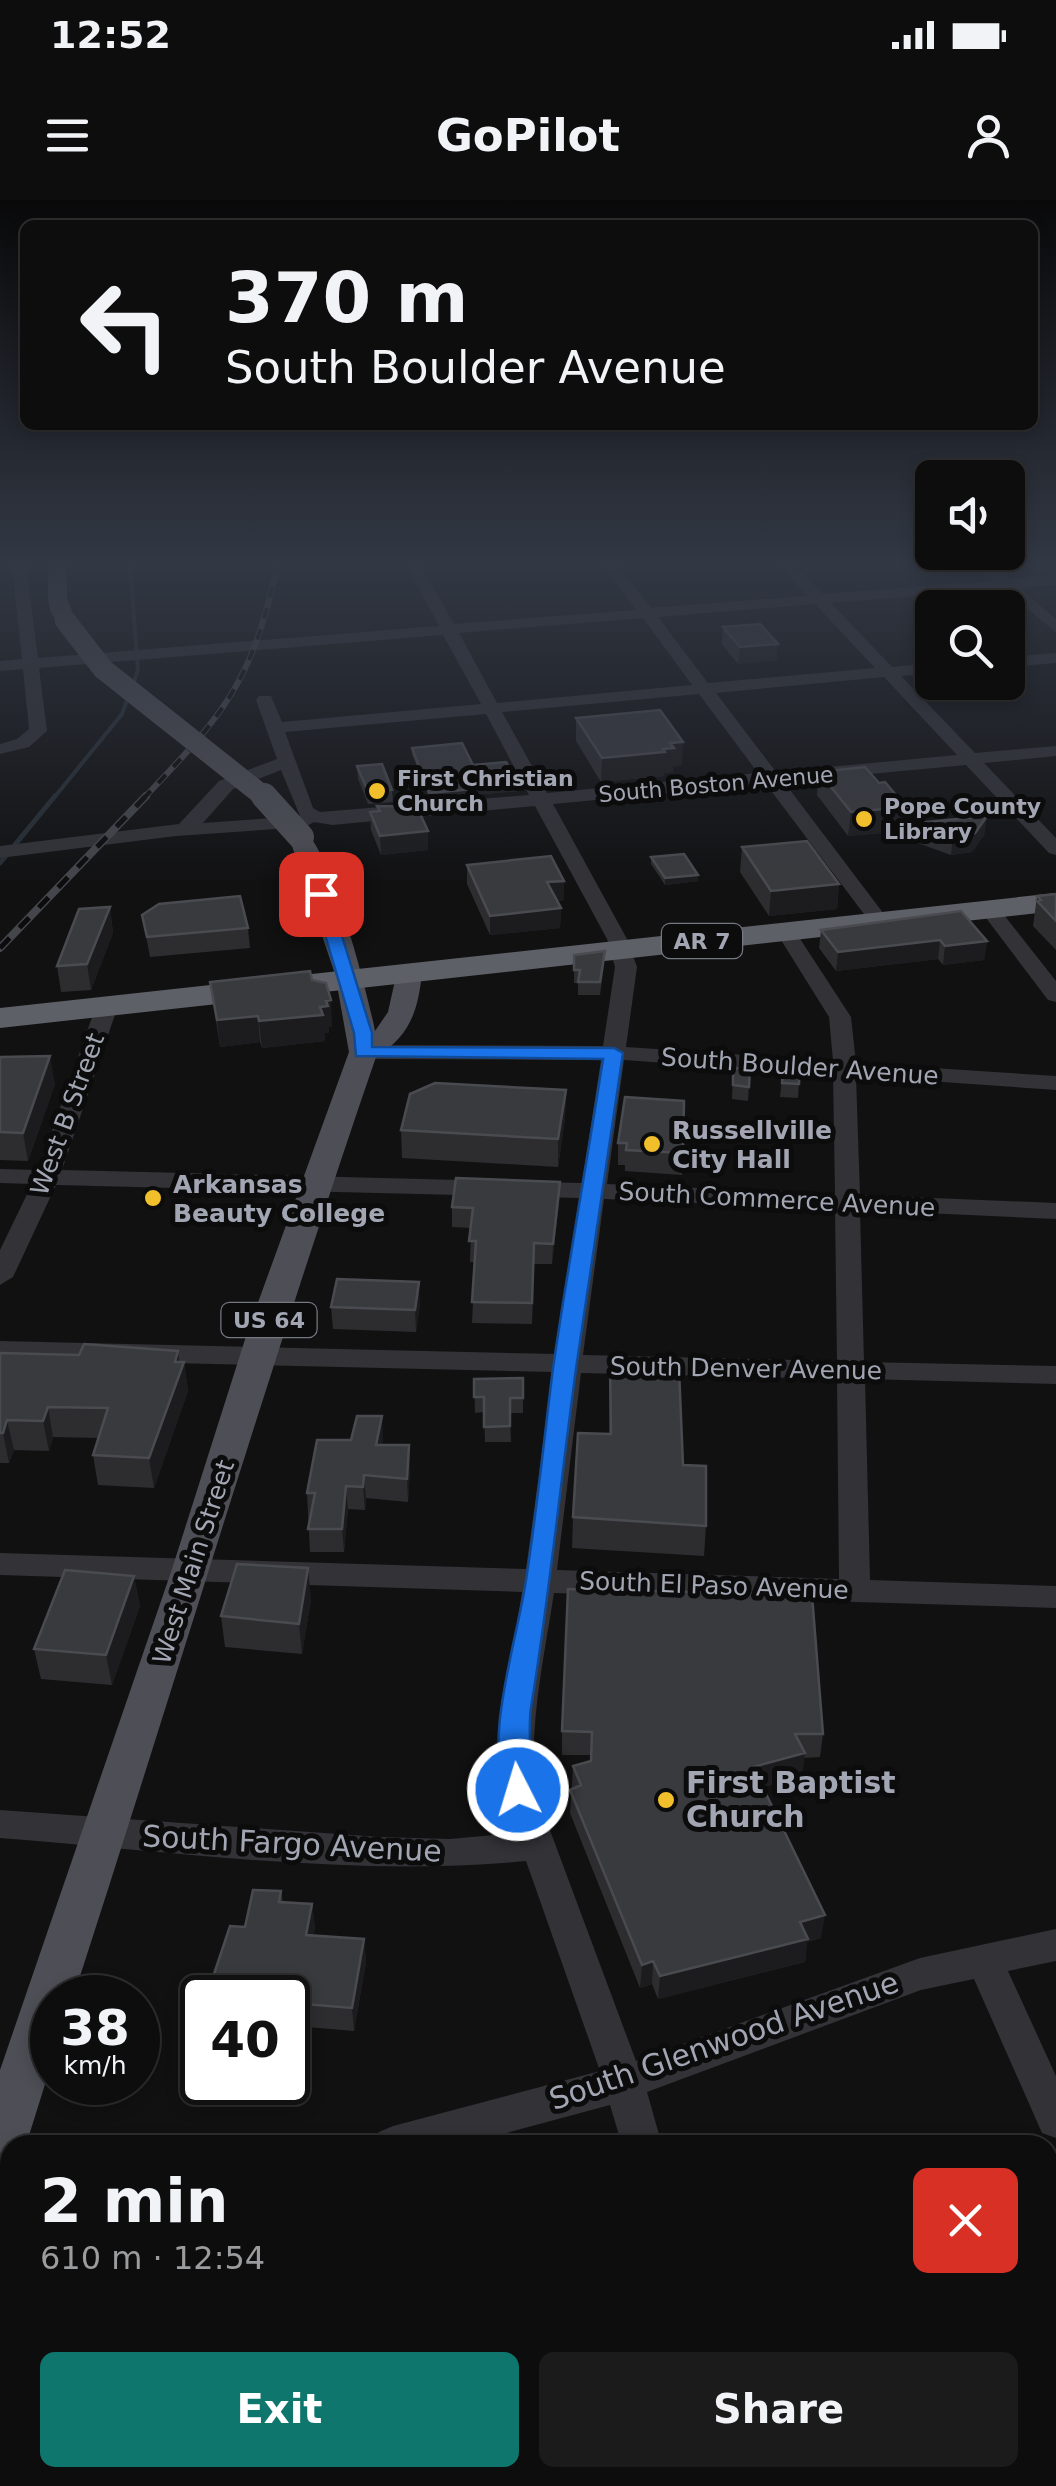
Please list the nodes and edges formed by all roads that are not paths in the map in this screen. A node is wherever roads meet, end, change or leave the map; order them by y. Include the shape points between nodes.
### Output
1 (889, 672) edge
2 (30, 673) edge
3 (107, 673) edge
4 (473, 673) edge
5 (690, 673) edge
6 (881, 673) edge
7 (702, 688) junction
8 (265, 700) dead end
9 (492, 708) junction
10 (276, 728) junction
11 (0, 749) edge
12 (1056, 751) edge
13 (971, 759) junction
14 (287, 762) junction
15 (770, 779) junction
16 (542, 800) junction
17 (316, 824) junction
18 (177, 831) junction
19 (1056, 849) edge
20 (8, 851) edge
21 (1056, 902) edge
22 (990, 910) junction
23 (880, 922) junction
24 (786, 932) junction
25 (622, 950) junction
26 (408, 973) junction
27 (348, 979) junction
28 (1056, 996) edge
29 (107, 1006) junction
30 (0, 1018) edge
31 (363, 1052) junction
32 (614, 1053) junction
33 (846, 1069) junction
34 (1056, 1083) edge
35 (0, 1176) edge
36 (47, 1178) junction
37 (319, 1185) junction
38 (592, 1191) junction
39 (848, 1203) junction
40 (1056, 1211) edge
41 (0, 1277) edge
42 (0, 1350) edge
43 (256, 1358) junction
44 (565, 1365) junction
45 (851, 1370) junction
46 (1056, 1375) edge
47 (0, 1564) edge
48 (192, 1569) junction
49 (540, 1580) junction
50 (855, 1590) junction
51 (1056, 1597) edge
52 (0, 1824) edge
53 (104, 1833) junction
54 (540, 1846) junction
55 (1056, 1945) edge
56 (984, 1960) junction
57 (624, 2083) junction
58 (1056, 2120) edge
59 (3, 2135) edge
60 (431, 2135) edge
61 (639, 2135) edge

1 - 13 street
2 - 11 street via 38,731
3 - 17 main road, US 64, bridge via 278,807
4 - 9 street
5 - 7 street
6 - 7 street
7 - 9 street
7 - 15 street
8 - 10 street
9 - 10 street
9 - 16 street
10 - 14 street
12 - 13 street, South Boston Avenue
13 - 15 street, South Boston Avenue
13 - 19 street
14 - 17 street
14 - 18 street via 226,785 202,815
15 - 16 street, South Boston Avenue
15 - 23 street
16 - 17 street, South Boston Avenue
16 - 25 street
17 - 18 street, South Boston Avenue
17 - 27 main road, US 64
18 - 20 street, South Boston Avenue
21 - 22 highway, AR 7
22 - 23 highway, AR 7
22 - 28 street
23 - 24 highway, AR 7
24 - 25 highway, AR 7
24 - 33 street via 840,1018
25 - 26 highway, AR 7
25 - 32 street via 626,967
26 - 27 highway, AR 7
26 - 31 main road via 399,1026
27 - 29 highway, AR 7
27 - 31 main road, West Main Street / US 64
29 - 30 highway, AR 7
29 - 36 street, West B Street
31 - 32 street, South Boulder Avenue
31 - 37 main road, West Main Street / US 64
32 - 33 street, South Boulder Avenue
32 - 38 street
33 - 34 street, South Boulder Avenue
33 - 39 street
35 - 36 street, South Commerce Avenue
36 - 37 street, South Commerce Avenue
36 - 41 street, West B Street
37 - 38 street, South Commerce Avenue
37 - 43 main road, West Main Street / US 64
38 - 39 street, South Commerce Avenue
38 - 44 street
39 - 40 street, South Commerce Avenue
39 - 45 street
42 - 43 street, South Denver Avenue
43 - 44 street, South Denver Avenue
43 - 48 main road, West Main Street / US 64
44 - 45 street, South Denver Avenue
44 - 49 street
45 - 46 street, South Denver Avenue
45 - 50 street
47 - 48 street, South El Paso Avenue
48 - 49 street, South El Paso Avenue
48 - 53 main road, West Main Street / US 64
49 - 50 street, South El Paso Avenue
49 - 54 street via 513,1750 518,1790
50 - 51 street, South El Paso Avenue
52 - 53 street, South Fargo Avenue
53 - 54 street, South Fargo Avenue via 380,1852
53 - 59 main road, West Main Street / US 64
54 - 57 street
55 - 56 street, South Glenwood Avenue
56 - 57 street, South Glenwood Avenue via 920,1974
56 - 58 street
57 - 60 street, South Glenwood Avenue
57 - 61 street

